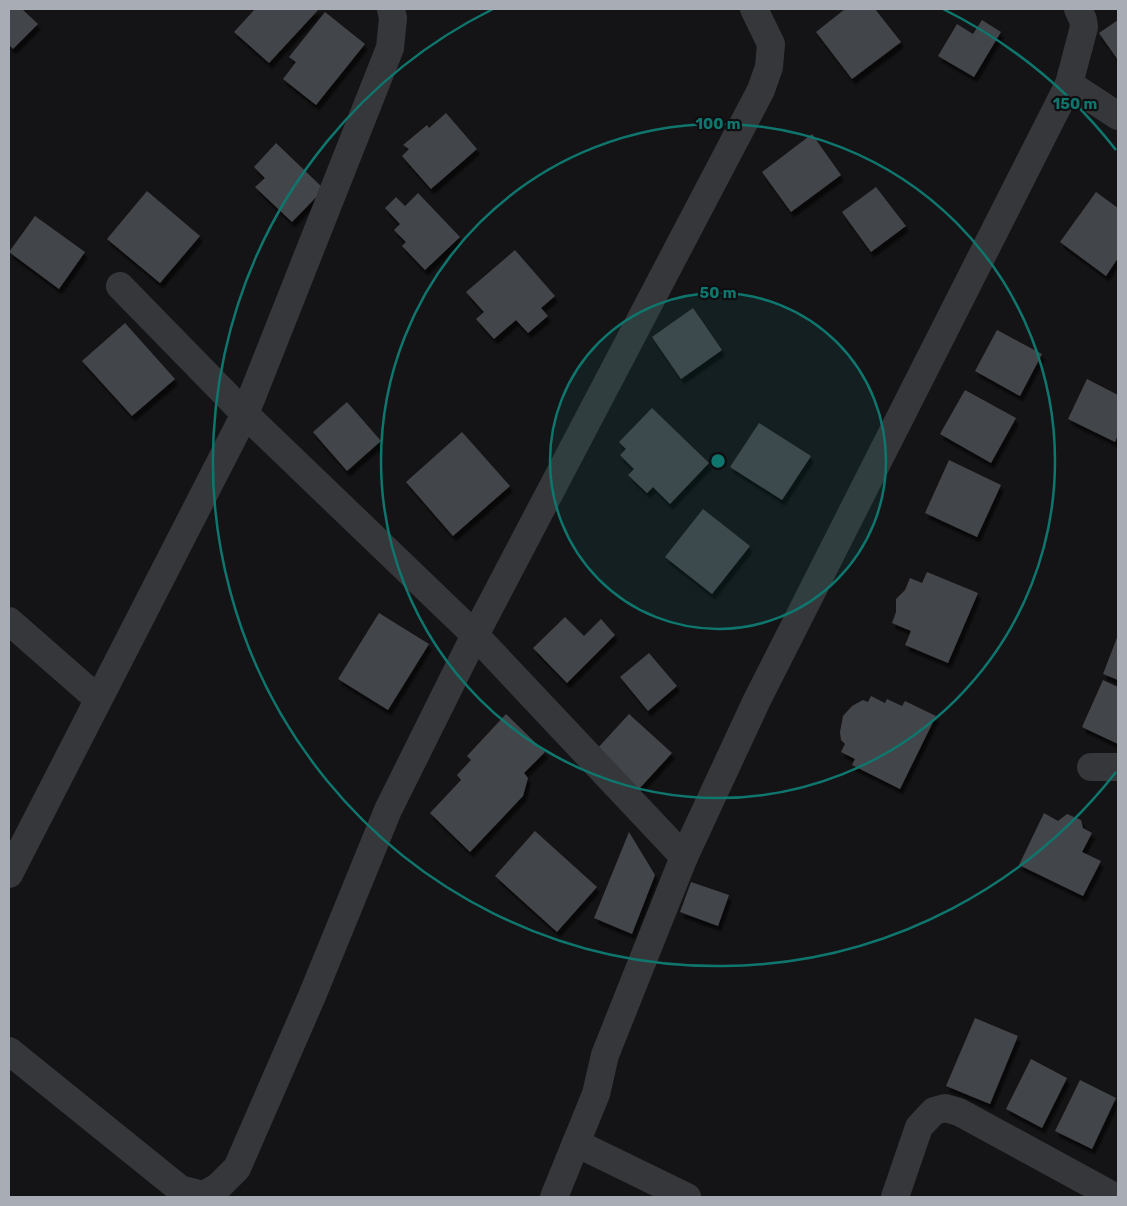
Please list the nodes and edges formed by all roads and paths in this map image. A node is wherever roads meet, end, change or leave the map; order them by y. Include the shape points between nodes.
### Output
1 (391, 9) edge
2 (754, 9) edge
3 (1083, 12) edge
4 (1069, 84) junction
5 (1118, 116) edge
6 (120, 286) dead end
7 (245, 414) junction
8 (9, 622) edge
9 (475, 635) junction
10 (98, 699) junction
11 (1091, 767) dead end
12 (1118, 767) edge
13 (684, 857) junction
14 (9, 874) edge
15 (9, 1051) edge
16 (605, 1054) junction
17 (576, 1144) junction
18 (538, 1197) edge
19 (554, 1197) edge
20 (687, 1197) edge
21 (895, 1197) edge
22 (1116, 1197) edge

1 - 7 street via 390,48
2 - 9 street via 772,44 769,67 760,90
3 - 4 street via 1084,27
4 - 5 street
4 - 13 street via 757,700
6 - 7 street
7 - 9 street
7 - 10 street
8 - 10 street
9 - 13 street
9 - 15 street via 388,810 237,1168 218,1187 203,1194 180,1189
10 - 14 street
11 - 12 street
13 - 16 street
16 - 17 street via 596,1094
16 - 18 street via 583,1086
17 - 19 street
17 - 20 street
21 - 22 street via 919,1127 934,1111 945,1108 959,1112

